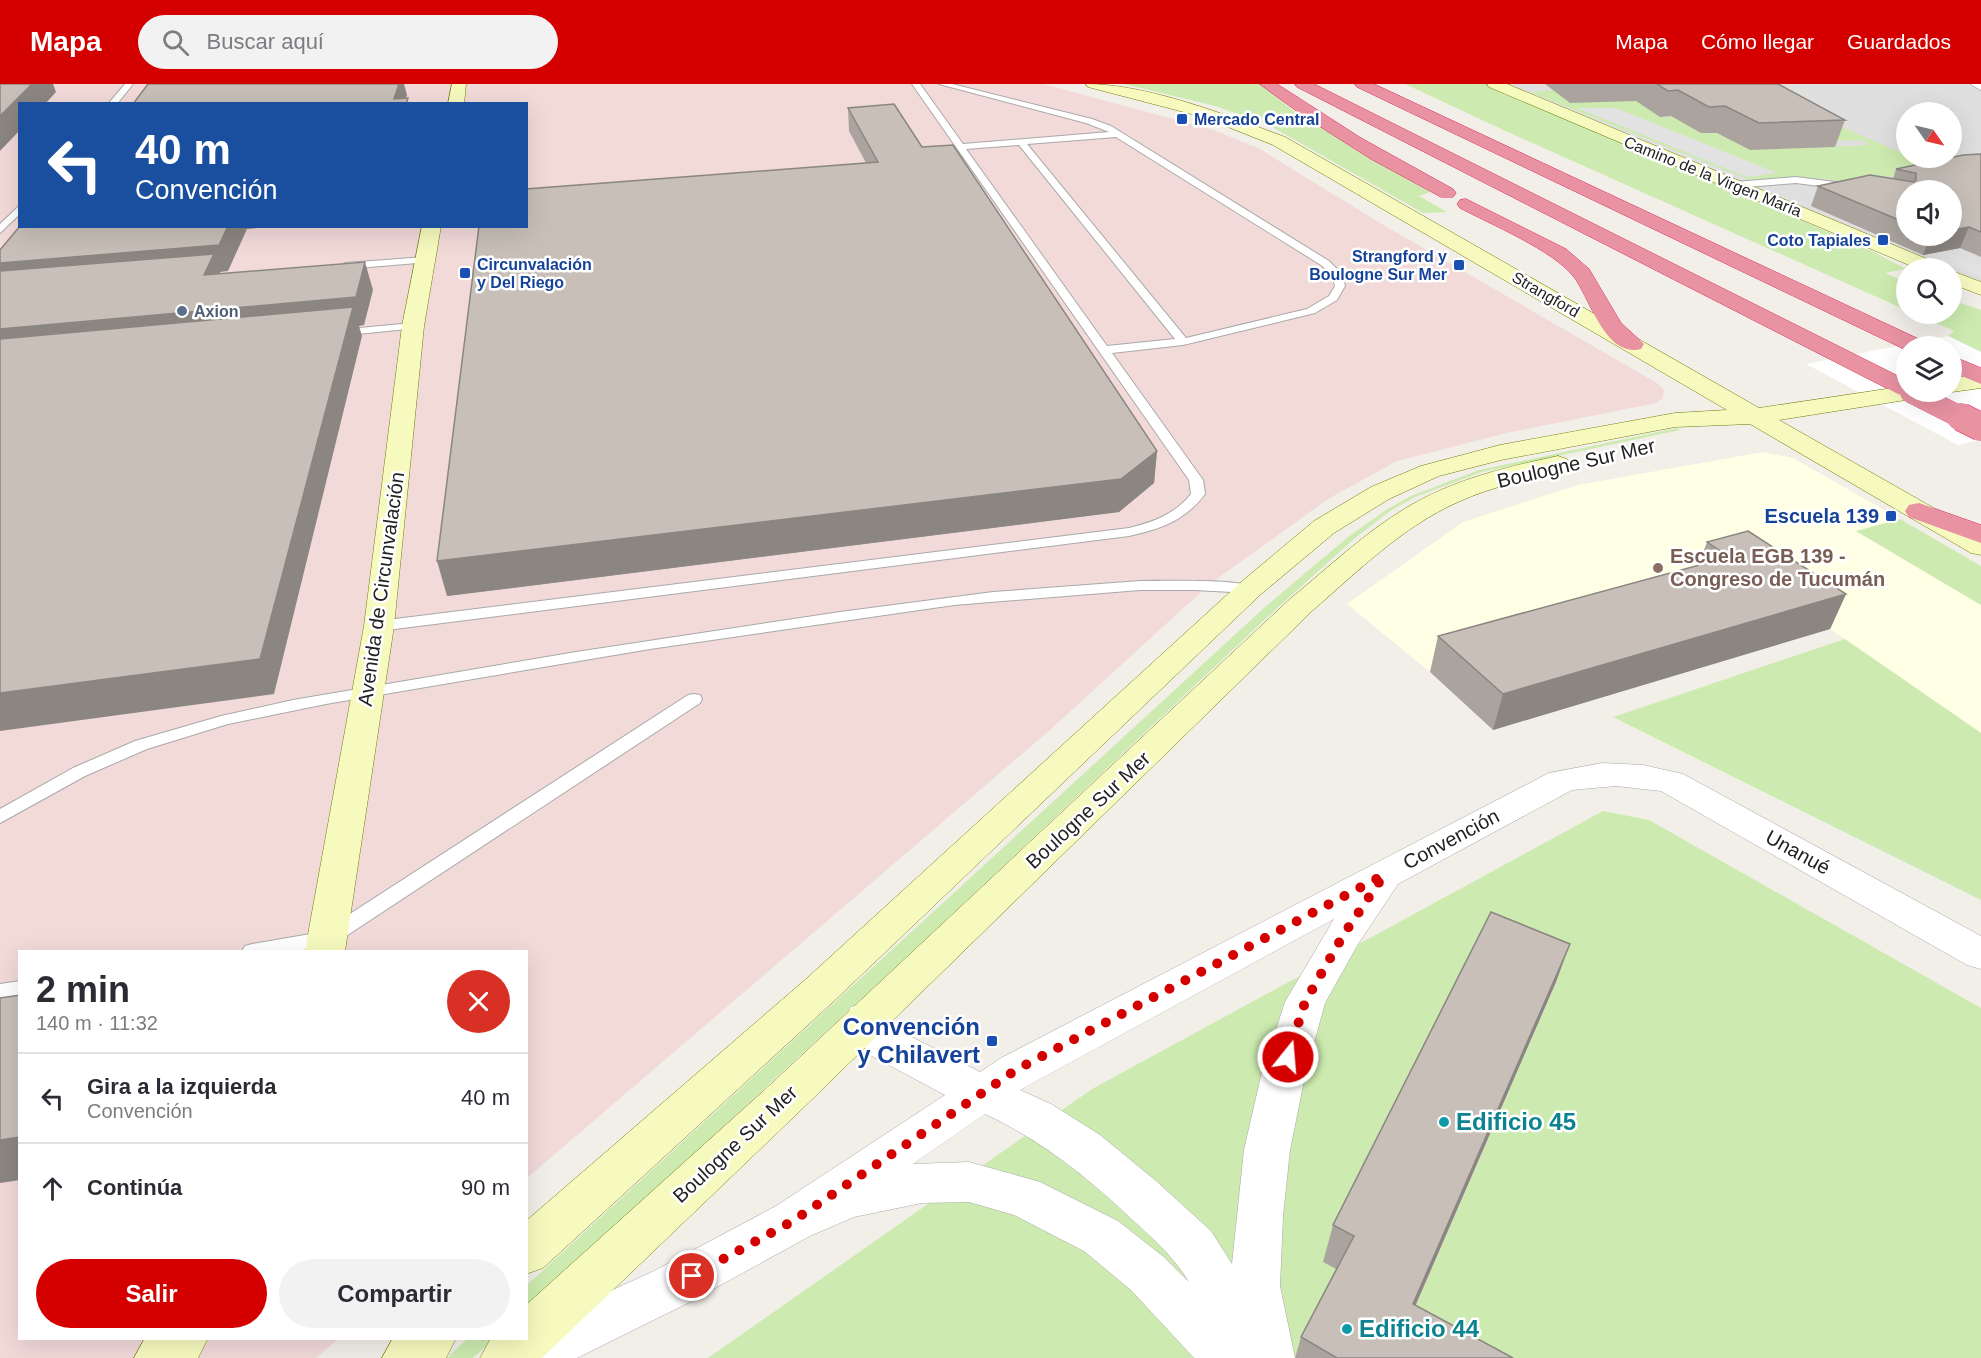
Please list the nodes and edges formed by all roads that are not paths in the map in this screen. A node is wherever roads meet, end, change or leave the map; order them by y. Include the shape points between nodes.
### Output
1 (129, 84) edge
2 (459, 84) edge
3 (916, 84) edge
4 (944, 84) edge
5 (1093, 84) edge
6 (1268, 84) edge
7 (1302, 84) edge
8 (1362, 84) edge
9 (1494, 84) edge
10 (114, 102) edge
11 (456, 102) edge
12 (1119, 134) junction
13 (1021, 142) junction
14 (960, 147) junction
15 (1735, 185) junction
16 (1859, 188) edge
17 (1447, 194) dead end
18 (1466, 204) dead end
19 (18, 210) edge
20 (432, 228) edge
21 (0, 230) edge
22 (1908, 258) edge
23 (425, 260) junction
24 (331, 267) edge
25 (1962, 281) edge
26 (1981, 289) edge
27 (413, 326) junction
28 (330, 334) edge
29 (1896, 337) edge
30 (1183, 342) junction
31 (1633, 344) junction
32 (1104, 350) junction
33 (1962, 369) edge
34 (1981, 379) edge
35 (1962, 383) edge
36 (1896, 384) edge
37 (1896, 394) edge
38 (1932, 402) edge
39 (1757, 416) junction
40 (1981, 427) edge
41 (1919, 511) junction
42 (1981, 536) edge
43 (1981, 547) edge
44 (1250, 588) junction
45 (380, 626) junction
46 (368, 692) junction
47 (694, 699) dead end
48 (1607, 774) joint
49 (0, 816) edge
50 (1384, 875) junction
51 (326, 945) edge
52 (264, 950) edge
53 (1981, 954) edge
54 (18, 989) edge
55 (0, 992) edge
56 (867, 1019) junction
57 (985, 1092) junction
58 (793, 1221) junction
59 (528, 1250) edge
60 (528, 1337) edge
61 (181, 1340) edge
62 (428, 1340) edge
63 (525, 1340) edge
64 (160, 1358) edge
65 (408, 1358) edge
66 (506, 1358) edge
67 (523, 1358) edge
68 (1226, 1358) edge
69 (1253, 1358) edge
70 (1269, 1358) edge

1 - 10 lane
2 - 11 street
3 - 14 lane
4 - 12 lane via 1089,121
5 - 31 street, Strangford via 1209,114 1279,141
6 - 17 highway via 1368,152
7 - 36 highway
8 - 29 highway
9 - 15 street, Camino de la Virgen María
12 - 13 lane
12 - 30 lane via 1325,263 1336,274 1340,286 1333,298 1311,311
13 - 14 lane
13 - 30 lane
14 - 32 lane
15 - 16 lane via 1796,180
15 - 22 street, Camino de la Virgen María
18 - 31 highway via 1559,253 1590,285 1612,327
19 - 21 lane
20 - 23 street, Avenida de Circunvalación
23 - 24 lane
23 - 27 street, Avenida de Circunvalación
25 - 26 street
27 - 28 lane
27 - 45 street, Avenida de Circunvalación
30 - 32 lane
31 - 39 street, Strangford
32 - 45 lane via 1196,480 1198,494 1188,508 1154,527
33 - 34 highway
34 - 35 street
37 - 39 street, Boulogne Sur Mer
38 - 40 highway, bridge
39 - 41 street, Strangford
39 - 44 street, Boulogne Sur Mer via 1675,420 1500,453 1431,471 1380,494 1324,527
39 - 56 street, Boulogne Sur Mer via 1701,436 1523,471 1416,513 1301,605
41 - 42 highway
41 - 43 street, Strangford
44 - 46 lane via 1152,584 936,602 578,655
44 - 59 street, Boulogne Sur Mer via 820,990
45 - 46 street, Avenida de Circunvalación
46 - 49 lane via 271,710 162,738 98,763
46 - 51 street, Avenida de Circunvalación
47 - 51 lane
48 - 50 street, Convención via 1561,782
48 - 53 street, Unanué via 1641,775 1671,782
50 - 57 street, Convención via 1016,1070
50 - 70 street via 1305,1002 1282,1076 1267,1150 1255,1286
51 - 52 lane
54 - 55 lane
56 - 57 street via 885,1043 909,1058
56 - 60 street, Boulogne Sur Mer
57 - 58 street, Convención
57 - 69 street via 1035,1117 1084,1149 1194,1246 1222,1292
58 - 67 street via 671,1287
58 - 68 street via 850,1197 922,1183 969,1182 1024,1197 1101,1236 1148,1274
61 - 64 street
62 - 65 street
63 - 66 street, Boulogne Sur Mer

